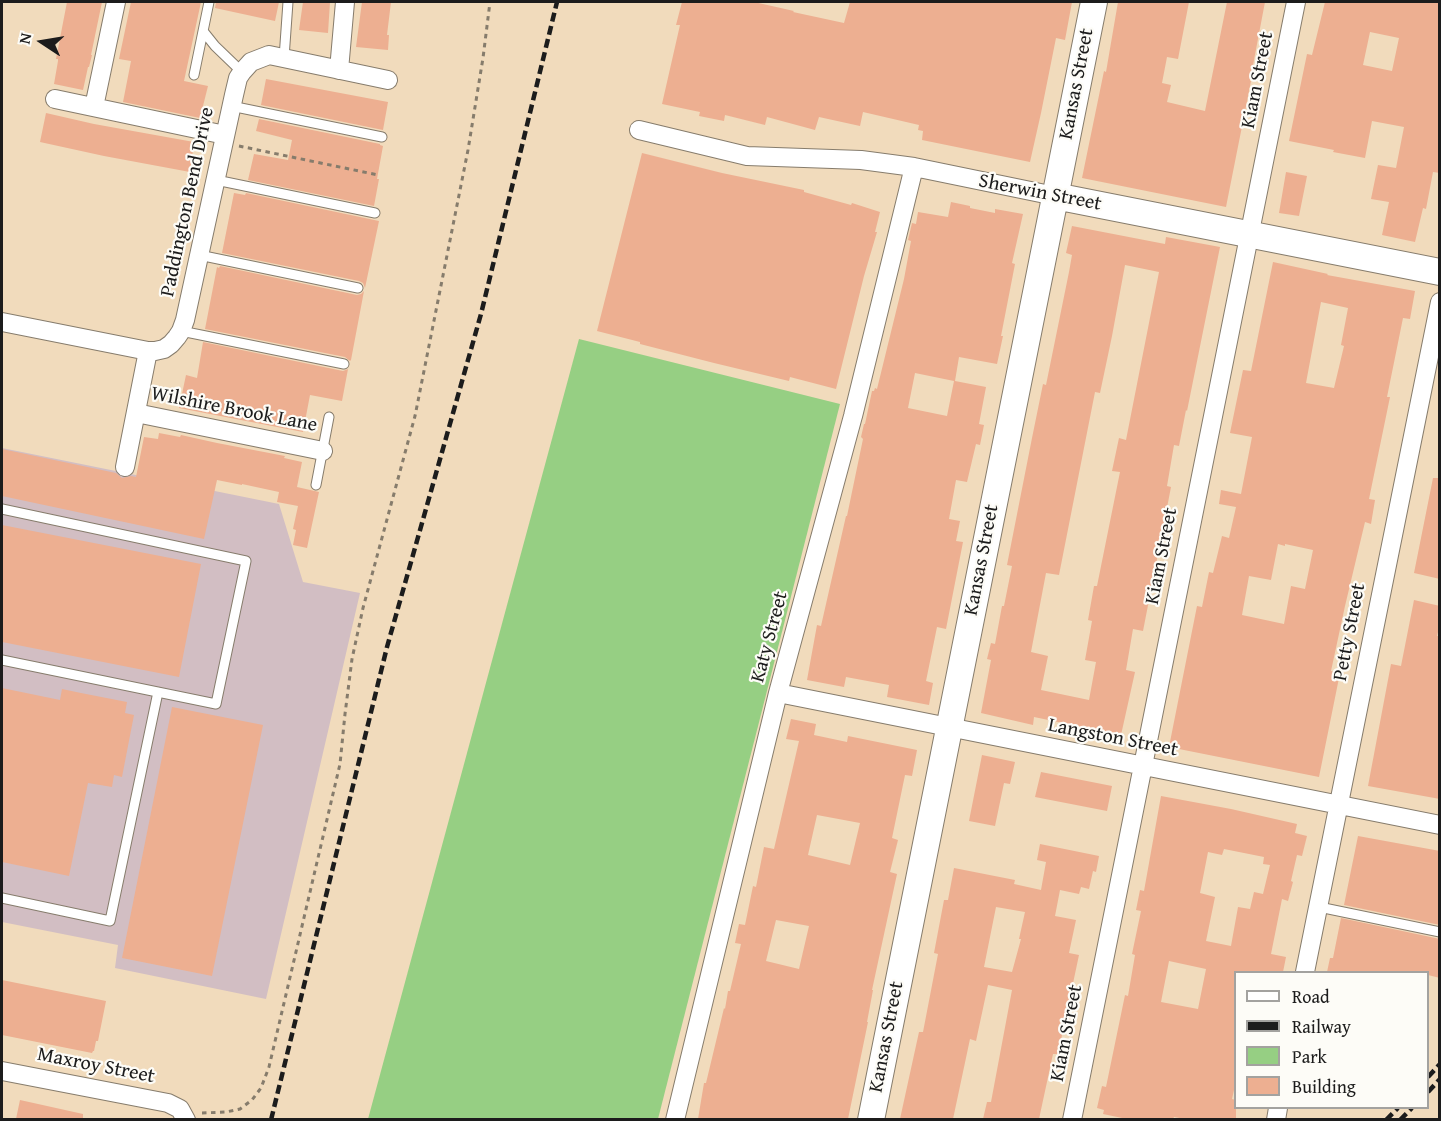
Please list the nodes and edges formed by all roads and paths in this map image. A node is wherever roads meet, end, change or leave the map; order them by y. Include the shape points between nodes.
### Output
1 (117, 2) edge
2 (209, 2) edge
3 (288, 2) edge
4 (345, 2) edge
5 (490, 2) edge
6 (1094, 2) edge
7 (1296, 2) edge
8 (203, 31) junction
9 (284, 58) junction
10 (247, 67) junction
11 (339, 70) junction
12 (194, 75) dead end
13 (388, 80) dead end
14 (55, 99) dead end
15 (231, 106) junction
16 (94, 107) junction
17 (639, 130) dead end
18 (382, 137) dead end
19 (231, 140) junction
20 (914, 167) junction
21 (378, 175) dead end
22 (216, 180) junction
23 (1055, 196) junction
24 (375, 213) dead end
25 (1250, 234) junction
26 (199, 255) junction
27 (1440, 272) edge
28 (358, 288) dead end
29 (1440, 302) edge
30 (2, 322) edge
31 (181, 331) junction
32 (156, 350) junction
33 (344, 364) dead end
34 (136, 413) junction
35 (329, 417) dead end
36 (323, 451) junction
37 (125, 467) dead end
38 (316, 485) dead end
39 (2, 509) edge
40 (2, 660) edge
41 (158, 692) junction
42 (778, 693) junction
43 (948, 727) junction
44 (1143, 767) junction
45 (1339, 804) junction
46 (1440, 825) edge
47 (2, 898) edge
48 (1319, 907) junction
49 (1440, 932) edge
50 (1305, 971) edge
51 (2, 1073) edge
52 (184, 1116) edge
53 (675, 1119) edge
54 (871, 1119) edge
55 (1072, 1119) edge

1 - 16 street
2 - 8 lane
3 - 9 lane
4 - 11 street
5 - 52 path via 468,150 415,416 363,608 352,659 340,764 268,1067 261,1088 240,1109
6 - 23 street, Kansas Street
7 - 25 street, Kiam Street
8 - 10 lane via 208,39
8 - 12 lane
9 - 10 street via 270,55
9 - 11 street
10 - 15 street, Paddington Bend Drive via 238,78
11 - 13 street
14 - 16 street
15 - 18 lane
15 - 19 street, Paddington Bend Drive
16 - 19 street
17 - 20 street, Sherwin Street via 747,156 861,160
19 - 21 path
19 - 22 street, Paddington Bend Drive
20 - 23 street, Sherwin Street
20 - 42 street, Katy Street via 853,416
22 - 24 lane
22 - 26 street, Paddington Bend Drive
23 - 25 street, Sherwin Street
23 - 43 street, Kansas Street
25 - 27 street, Sherwin Street
25 - 44 street, Kiam Street
26 - 28 lane
26 - 31 street, Paddington Bend Drive
29 - 45 street, Petty Street
30 - 32 street
31 - 32 street, Paddington Bend Drive via 171,344
31 - 33 lane
32 - 34 street
34 - 36 street, Wilshire Brook Lane
34 - 37 street
35 - 36 lane
36 - 38 lane
39 - 41 lane via 246,561 216,704
40 - 41 lane
41 - 47 lane via 110,921
42 - 43 street, Langston Street
42 - 53 street, Katy Street
43 - 44 street, Langston Street
43 - 54 street, Kansas Street
44 - 45 street, Langston Street
44 - 55 street, Kiam Street
45 - 46 street, Langston Street
45 - 48 street, Petty Street
48 - 49 lane
48 - 50 street, Petty Street
51 - 52 street, Maxroy Street via 168,1103

